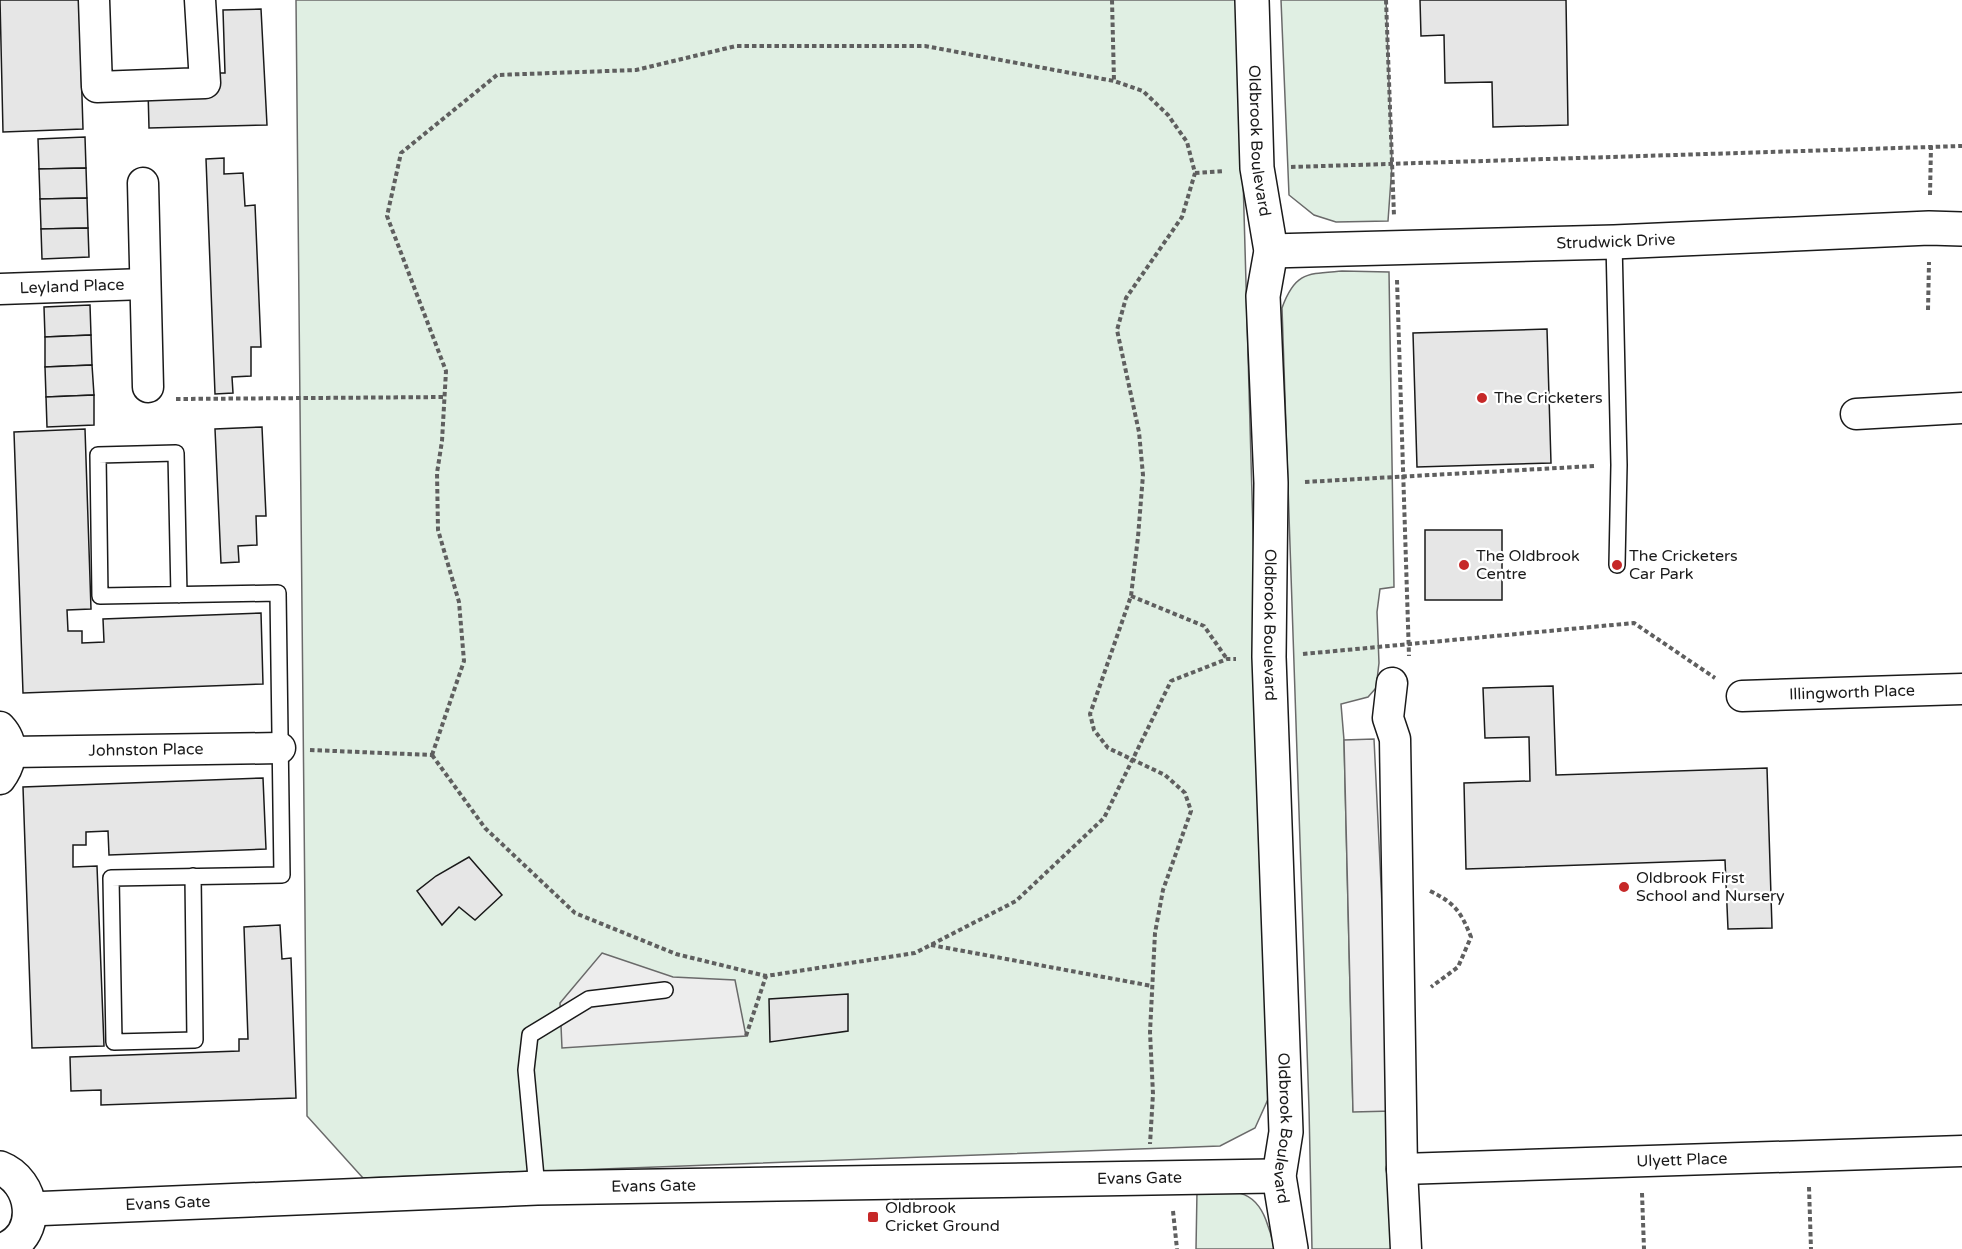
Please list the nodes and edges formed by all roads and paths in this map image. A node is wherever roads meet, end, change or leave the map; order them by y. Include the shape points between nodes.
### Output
1 (94, 0) edge
2 (200, 0) edge
3 (1112, 0) edge
4 (1252, 0) edge
5 (1386, 0) edge
6 (1114, 81) junction
7 (1962, 146) edge
8 (1392, 165) junction
9 (1257, 168) junction
10 (143, 183) dead end
11 (1962, 229) edge
12 (1614, 242) junction
13 (1396, 249) junction
14 (1270, 252) junction
15 (145, 284) junction
16 (0, 289) edge
17 (148, 387) joint
18 (446, 397) junction
19 (1962, 408) edge
20 (1856, 414) dead end
21 (1619, 465) junction
22 (1403, 477) junction
23 (1271, 483) junction
24 (1617, 565) dead end
25 (179, 595) junction
26 (1131, 596) junction
27 (1408, 645) junction
28 (1269, 657) junction
29 (1409, 657) dead end
30 (1227, 659) junction
31 (1392, 683) dead end
32 (1962, 689) edge
33 (1742, 696) joint
34 (5, 739) edge
35 (280, 748) junction
36 (432, 755) junction
37 (1133, 761) junction
38 (0, 779) edge
39 (193, 876) junction
40 (1423, 888) dead end
41 (930, 945) junction
42 (766, 975) junction
43 (1152, 986) junction
44 (665, 990) dead end
45 (1428, 990) dead end
46 (746, 1036) dead end
47 (1962, 1151) edge
48 (1808, 1156) junction
49 (1642, 1162) junction
50 (0, 1168) edge
51 (1402, 1168) junction
52 (1279, 1176) junction
53 (1148, 1177) junction
54 (537, 1188) junction
55 (30, 1209) junction
56 (5, 1249) edge
57 (1291, 1249) edge
58 (1406, 1249) edge
59 (1644, 1249) edge
60 (1811, 1249) edge

1 - 2 street via 97,87 205,83
3 - 6 path
4 - 9 street, Oldbrook Boulevard
5 - 8 path
6 - 18 path via 925,45 736,46 636,70 497,75 401,153 387,216 446,371
6 - 26 path via 1143,91 1168,115 1187,142 1195,174 1182,217 1126,298 1117,330 1139,432 1143,475
7 - 8 path
8 - 9 path
8 - 13 path
9 - 14 street, Oldbrook Boulevard
10 - 15 street, Leyland Place
11 - 12 street, Strudwick Drive
12 - 13 street, Strudwick Drive
12 - 21 lane
13 - 14 street, Strudwick Drive
13 - 22 path
14 - 23 street, Oldbrook Boulevard via 1263,296
15 - 16 street, Leyland Place
15 - 17 street, Leyland Place
17 - 18 path via 158,399
18 - 36 path via 437,473 438,530 459,602 464,661
19 - 20 street
21 - 22 path
21 - 24 lane
22 - 23 path
22 - 27 path
23 - 28 street, Oldbrook Boulevard
25 - 25 lane via 100,596 99,455 176,453
25 - 35 lane via 278,592
26 - 30 path via 1204,626
26 - 37 path via 1090,714 1094,730 1108,748
27 - 28 path
27 - 29 path
27 - 33 path via 1634,623
28 - 30 path
28 - 52 street, Oldbrook Boulevard via 1286,1132
30 - 37 path via 1171,681
31 - 51 street via 1388,718 1395,739
32 - 33 street, Illingworth Place
34 - 35 street, Johnston Place
34 - 38 street via 10,761
35 - 36 path
35 - 39 lane via 282,875
36 - 42 path via 485,828 575,913 676,954
37 - 41 path via 1104,818 1016,901
37 - 43 path via 1165,775 1185,793 1191,811 1163,890 1155,933
39 - 39 lane via 111,878 114,1042 195,1040
40 - 45 path via 1441,896 1461,913 1471,937 1458,967
41 - 42 path via 915,953
41 - 43 path
42 - 46 path
43 - 53 path via 1153,1094
44 - 54 lane via 589,999 530,1035 526,1070
47 - 48 street, Ulyett Place
48 - 49 street, Ulyett Place
48 - 60 path
49 - 51 street, Ulyett Place
49 - 59 path
50 - 55 street via 24,1187
51 - 58 street
52 - 53 street, Evans Gate
52 - 57 street, Oldbrook Boulevard
53 - 54 street, Evans Gate
54 - 55 street, Evans Gate
55 - 56 street via 24,1230

